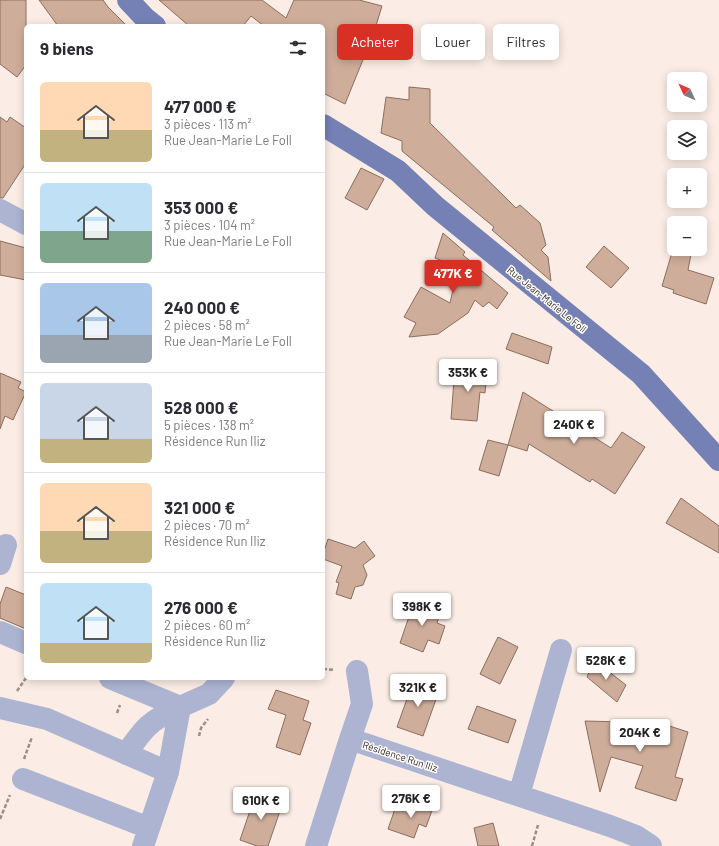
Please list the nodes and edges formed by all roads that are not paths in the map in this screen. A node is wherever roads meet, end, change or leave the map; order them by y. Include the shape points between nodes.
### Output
1 (128, 0) edge
2 (152, 24) edge
3 (325, 126) edge
4 (0, 210) edge
5 (24, 223) edge
6 (718, 458) edge
7 (0, 632) edge
8 (24, 642) edge
9 (561, 650) dead end
10 (357, 671) dead end
11 (115, 680) edge
12 (222, 680) edge
13 (180, 707) junction
14 (0, 708) edge
15 (350, 739) junction
16 (126, 754) junction
17 (168, 772) junction
18 (20, 776) road end
19 (518, 795) junction
20 (146, 837) edge
21 (316, 846) edge
22 (650, 846) edge

1 - 2 main road
3 - 6 main road, Rue Jean-Marie Le Foll via 398,171 435,206 641,374
4 - 5 street
7 - 8 street
9 - 19 street
10 - 15 street, Résidence Run Iliz via 362,704
11 - 13 street
12 - 13 street via 209,694
13 - 16 street via 160,716 142,731
13 - 17 street
14 - 16 street via 40,718
15 - 19 street, Résidence Run Iliz
15 - 21 street, Résidence Run Iliz
16 - 17 street
17 - 20 street
18 - 20 street
19 - 22 street, Résidence Run Iliz via 636,836

